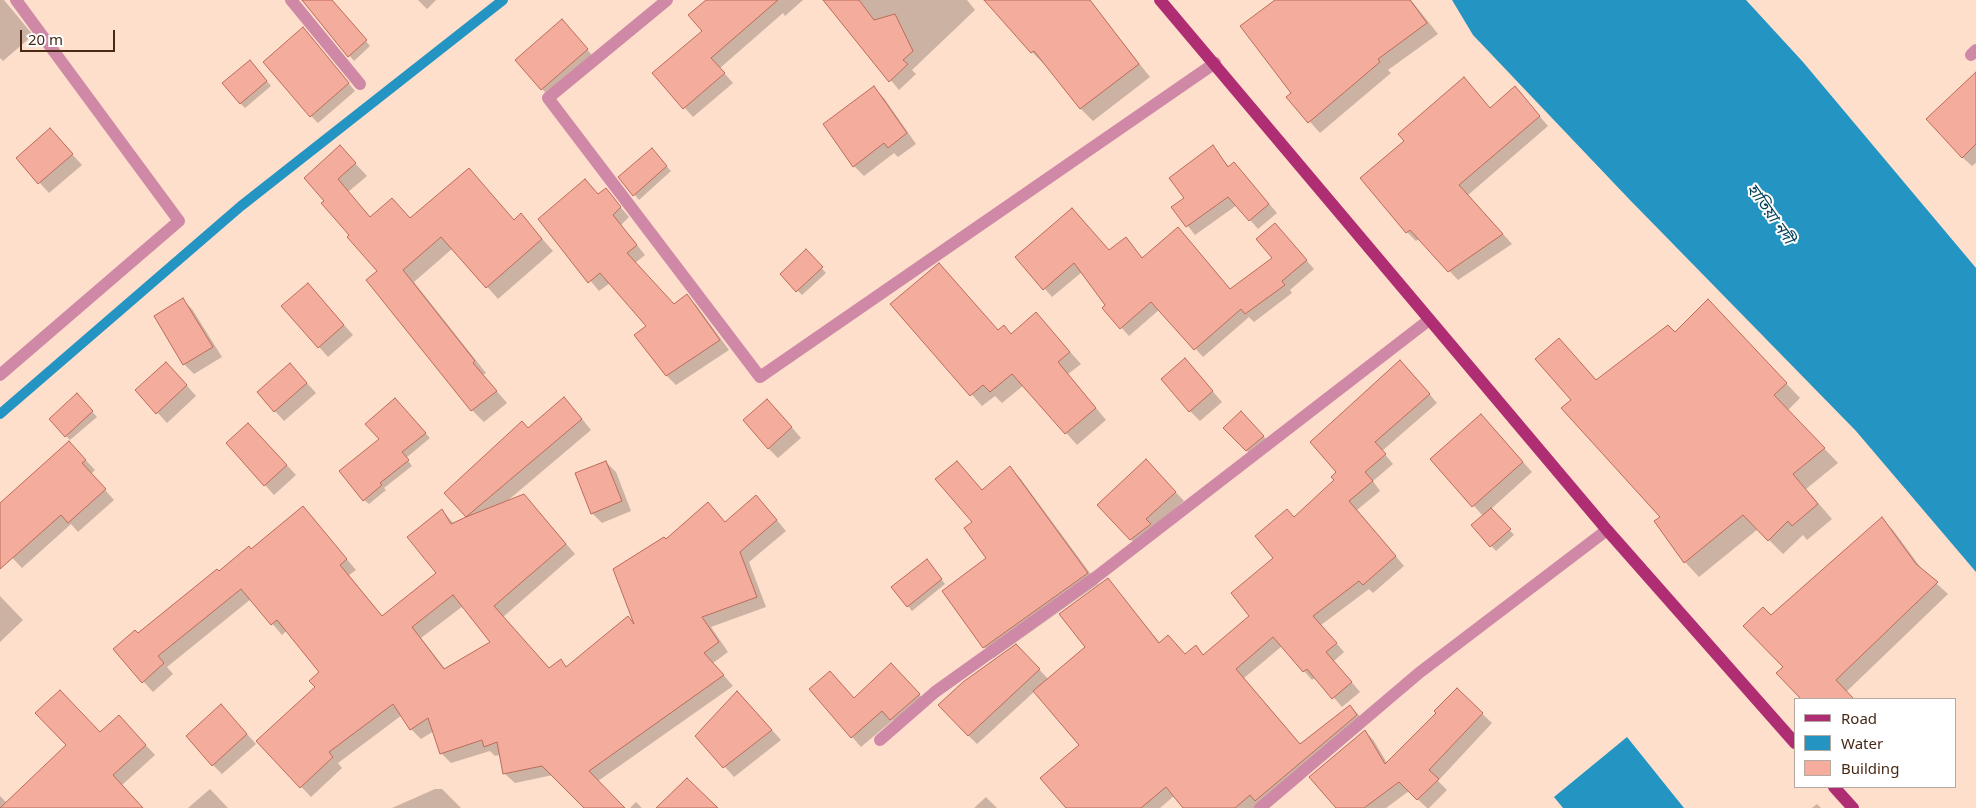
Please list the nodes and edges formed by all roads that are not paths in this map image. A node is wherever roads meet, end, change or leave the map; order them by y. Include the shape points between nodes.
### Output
1 (16, 0) edge
2 (291, 0) edge
3 (667, 0) edge
4 (1160, 0) edge
5 (1215, 63) junction
6 (360, 84) dead end
7 (1429, 320) junction
8 (0, 375) edge
9 (1607, 530) junction
10 (880, 740) dead end
11 (1794, 741) edge
12 (1835, 788) edge
13 (1260, 808) edge
14 (1853, 808) edge

1 - 8 street via 179,221
2 - 6 street
3 - 5 street via 548,98 760,377
4 - 5 main road
5 - 7 main road
7 - 9 main road
7 - 10 street via 1096,577 935,692
9 - 11 main road
9 - 13 street via 1419,673
12 - 14 main road

